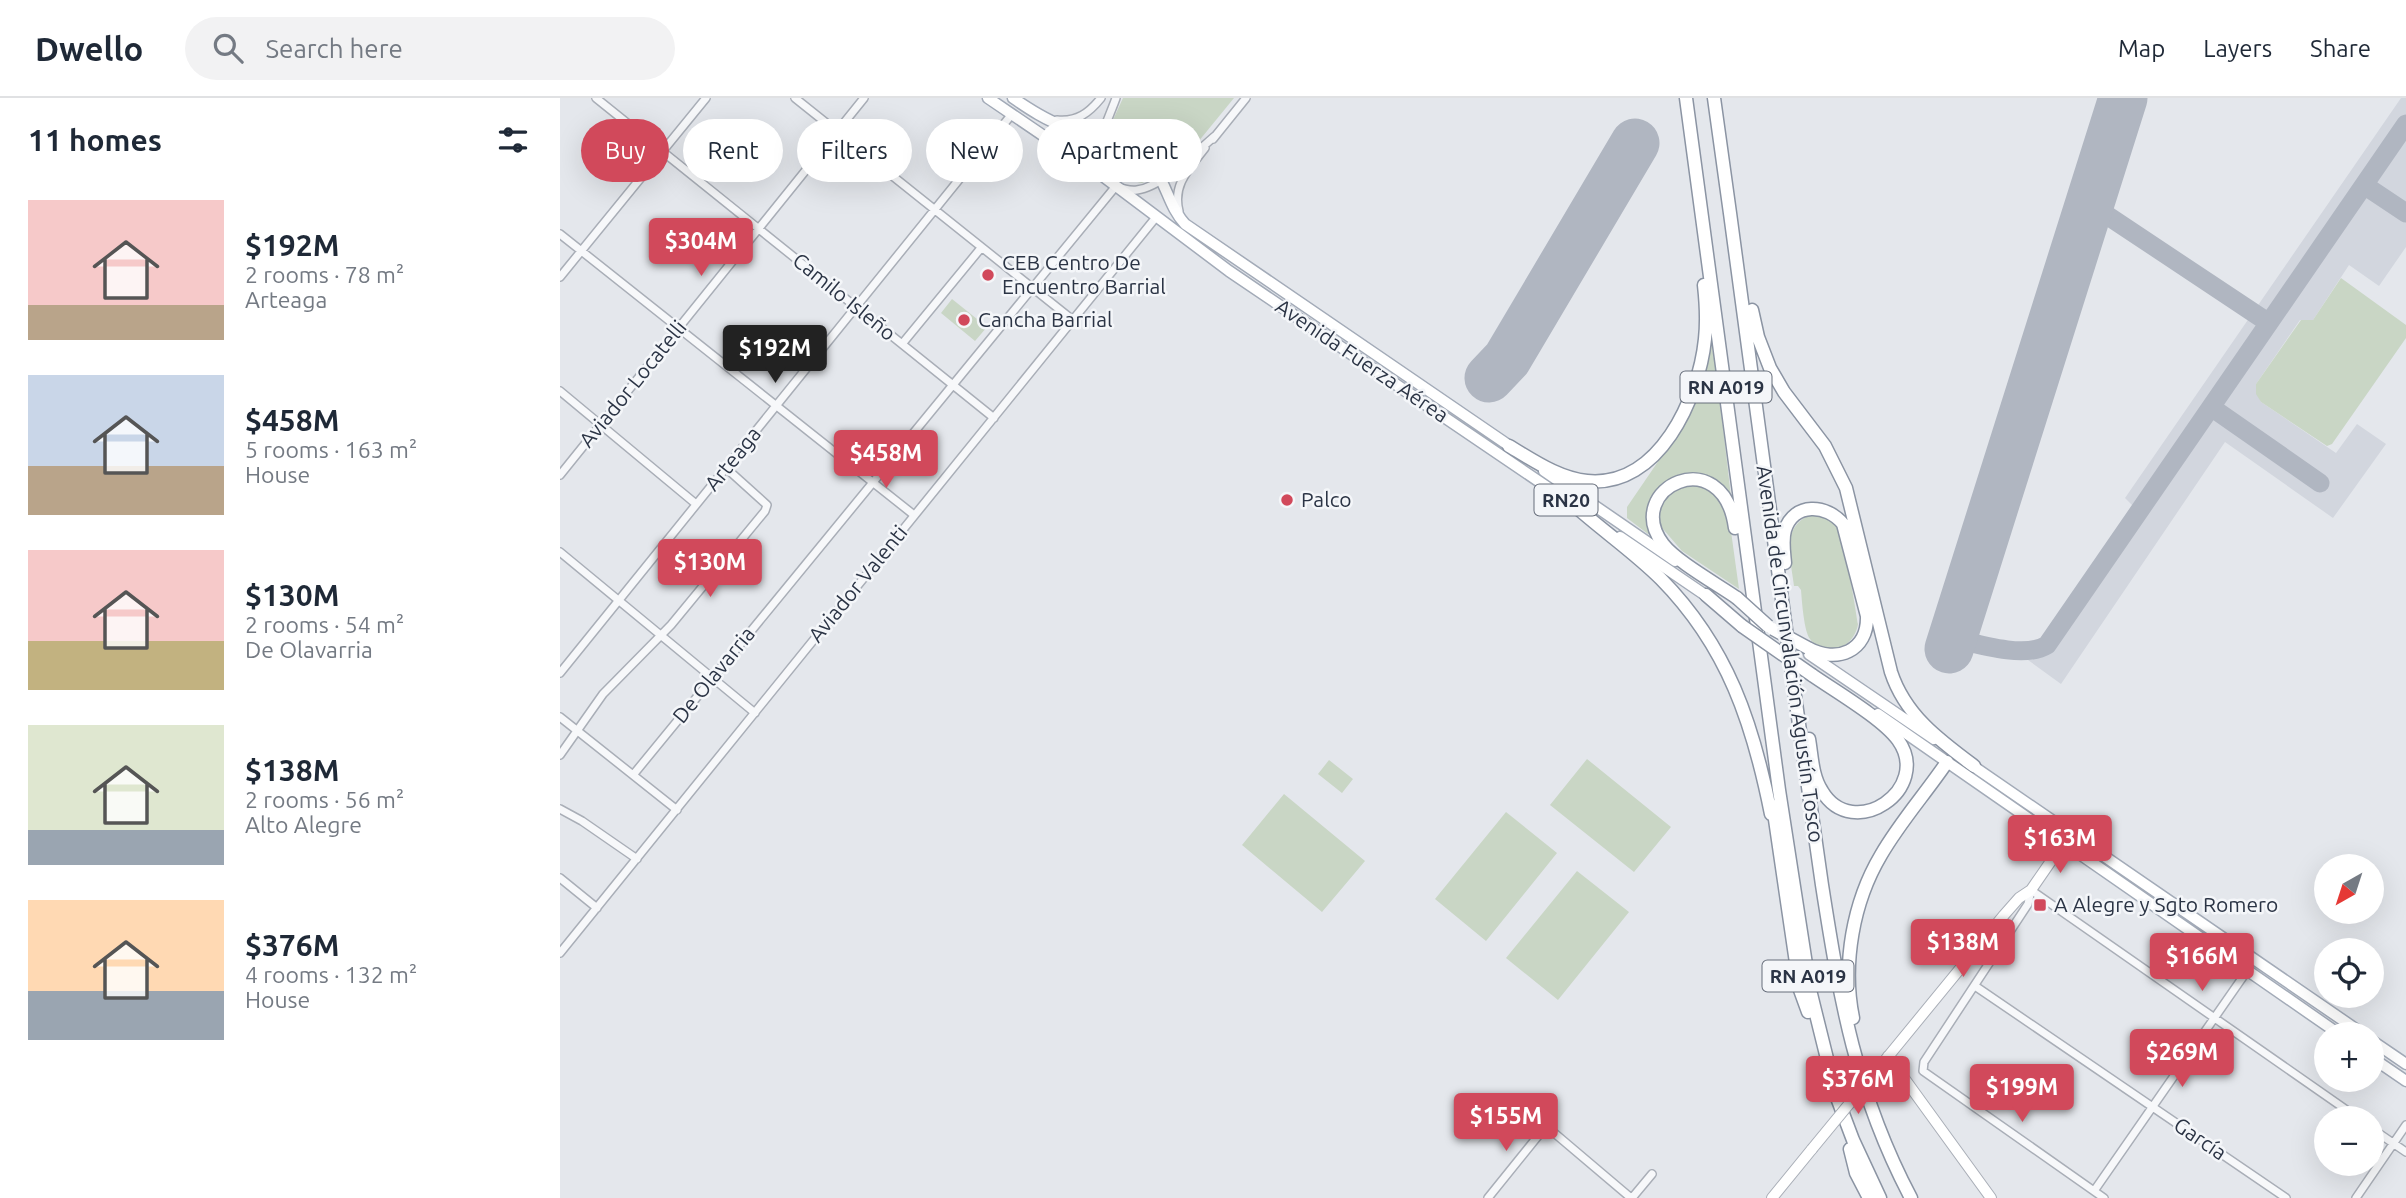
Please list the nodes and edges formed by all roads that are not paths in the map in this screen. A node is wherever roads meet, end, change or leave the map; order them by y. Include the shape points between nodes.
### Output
1 (596, 98) edge
2 (706, 98) edge
3 (795, 98) edge
4 (864, 98) edge
5 (988, 98) edge
6 (1013, 98) edge
7 (1101, 98) edge
8 (1116, 98) edge
9 (1246, 98) edge
10 (1686, 98) edge
11 (1714, 98) edge
12 (1012, 114) junction
13 (623, 119) edge
14 (821, 119) edge
15 (847, 119) edge
16 (1046, 119) edge
17 (1073, 119) edge
18 (1108, 119) edge
19 (1037, 131) edge
20 (1215, 136) junction
21 (669, 144) edge
22 (1202, 147) edge
23 (669, 156) edge
24 (1725, 174) junction
25 (638, 182) edge
26 (797, 182) edge
27 (899, 182) edge
28 (1111, 182) edge
29 (1156, 182) edge
30 (1163, 182) edge
31 (1116, 186) junction
32 (934, 210) junction
33 (1157, 216) junction
34 (1185, 224) junction
35 (1704, 225) junction
36 (759, 229) junction
37 (560, 234) edge
38 (982, 248) junction
39 (582, 251) junction
40 (560, 277) edge
41 (1033, 288) junction
42 (856, 307) junction
43 (1074, 321) junction
44 (679, 328) junction
45 (902, 344) junction
46 (1388, 362) junction
47 (1380, 374) junction
48 (953, 385) junction
49 (560, 391) edge
50 (776, 405) junction
51 (994, 418) junction
52 (600, 424) junction
53 (1509, 446) junction
54 (726, 468) junction
55 (560, 475) edge
56 (874, 483) junction
57 (696, 504) junction
58 (1575, 506) junction
59 (914, 515) junction
60 (560, 552) edge
61 (1706, 595) joint
62 (619, 600) junction
63 (1738, 601) junction
64 (661, 635) junction
65 (1788, 646) junction
66 (1809, 651) junction
67 (1812, 671) junction
68 (560, 673) edge
69 (711, 677) junction
70 (755, 713) junction
71 (560, 717) edge
72 (576, 730) junction
73 (560, 755) edge
74 (1947, 762) junction
75 (1974, 766) junction
76 (633, 775) junction
77 (560, 809) edge
78 (677, 810) junction
79 (2071, 832) junction
80 (2063, 843) junction
81 (637, 859) junction
82 (1780, 859) junction
83 (560, 878) edge
84 (2031, 890) junction
85 (597, 908) junction
86 (560, 953) edge
87 (2247, 971) junction
88 (1975, 986) junction
89 (2214, 1018) junction
90 (2321, 1022) edge
91 (2346, 1022) edge
92 (2384, 1049) edge
93 (1885, 1060) junction
94 (2406, 1064) edge
95 (2384, 1066) edge
96 (1829, 1070) junction
97 (2406, 1081) edge
98 (1836, 1095) junction
99 (2341, 1106) edge
100 (2153, 1107) junction
101 (2406, 1125) edge
102 (2384, 1137) edge
103 (2393, 1143) junction
104 (2406, 1152) edge
105 (1653, 1174) dead end
106 (2094, 1191) junction
107 (1488, 1198) edge
108 (1631, 1198) edge
109 (1772, 1198) edge
110 (1869, 1198) edge
111 (1880, 1198) edge
112 (1911, 1198) edge
113 (1920, 1198) edge
114 (1991, 1198) edge
115 (2104, 1198) edge
116 (2286, 1198) edge
117 (2356, 1198) edge

1 - 13 street, Camilo Isleño
2 - 21 street
3 - 14 street
4 - 15 street, Aviador Locatelli
5 - 12 main road, Avenida Fuerza Aérea / RN20
6 - 16 main road, Avenida Fuerza Aérea / RN20
7 - 17 street via 1086,114
8 - 18 street
9 - 20 street
10 - 35 highway, Avenida de Circunvalación Agustín Tosco / RN A019
11 - 24 highway, Avenida de Circunvalación Agustín Tosco / RN A019
12 - 19 main road, Avenida Fuerza Aérea / RN20
12 - 32 street, Arteaga
20 - 22 street
20 - 34 street via 1177,189
23 - 36 street, Camilo Isleño
24 - 65 highway, Avenida de Circunvalación Agustín Tosco / RN A019
24 - 75 highway via 1742,240 1758,337 1777,380 1825,446 1846,488 1894,681 1919,720
25 - 39 street
26 - 36 street, Aviador Locatelli
27 - 32 street
28 - 31 main road, Avenida Fuerza Aérea / RN20
29 - 31 street via 1136,191
30 - 34 main road, Avenida Fuerza Aérea / RN20 via 1171,205
31 - 33 main road, Avenida Fuerza Aérea / RN20
31 - 41 street, De Olavarria
32 - 38 street
32 - 42 street, Arteaga
33 - 43 street, Aviador Valenti
33 - 47 main road, Avenida Fuerza Aérea / RN20
34 - 46 main road, Avenida Fuerza Aérea / RN20
35 - 53 highway via 1706,306 1701,363 1683,414 1660,448 1630,473 1591,481 1558,473
35 - 96 highway, Avenida de Circunvalación Agustín Tosco / RN A019 via 1779,790 1810,990
36 - 42 street, Camilo Isleño
36 - 44 street, Aviador Locatelli
37 - 39 street
38 - 41 street
38 - 45 street
39 - 40 street
39 - 44 street
41 - 43 street
41 - 48 street, De Olavarria
42 - 45 street, Camilo Isleño
42 - 50 street, Arteaga
43 - 51 street, Aviador Valenti
44 - 50 street
44 - 52 street, Aviador Locatelli
45 - 48 street, Camilo Isleño
46 - 47 main road
46 - 53 main road, Avenida Fuerza Aérea / RN20
47 - 58 main road, Avenida Fuerza Aérea / RN20
48 - 51 street, Camilo Isleño
48 - 56 street, De Olavarria
49 - 52 street
50 - 54 street, Arteaga
50 - 56 street
51 - 59 street, Aviador Valenti
52 - 55 street, Aviador Locatelli
52 - 57 street
53 - 63 main road, Avenida Fuerza Aérea / RN20
54 - 57 street, Arteaga
54 - 64 street via 767,505 765,511
56 - 59 street
56 - 69 street, De Olavarria
57 - 62 street, Arteaga
58 - 61 main road, Avenida Fuerza Aérea / RN20
58 - 82 highway via 1659,577 1694,617 1717,653 1755,741
59 - 70 street, Aviador Valenti
60 - 62 street
61 - 67 highway, bridge
62 - 64 street
62 - 68 street, Arteaga
63 - 66 highway, bridge via 1770,628
63 - 82 highway via 1672,553 1657,534 1653,519 1656,502 1674,483 1690,478 1706,481 1724,494 1732,510
64 - 69 street
64 - 72 street via 608,687
65 - 66 highway via 1786,528 1801,511 1817,508 1838,518 1846,531 1867,624 1863,639 1845,653
65 - 67 highway via 1822,792 1834,804 1852,811 1879,808 1893,798 1903,781 1906,763 1901,745 1886,727
65 - 112 highway, Avenida de Circunvalación Agustín Tosco / RN A019 via 1829,932 1850,1040 1879,1130
66 - 75 main road
67 - 74 main road
69 - 70 street
69 - 76 street, De Olavarria
70 - 78 street, Aviador Valenti
71 - 72 street
72 - 73 street
72 - 76 street
74 - 80 main road
74 - 113 highway via 1872,871 1855,924 1850,962 1851,1009 1866,1069 1886,1126
75 - 79 main road
76 - 78 street
77 - 81 street
78 - 81 street, Aviador Valenti
79 - 80 main road
79 - 91 main road
80 - 84 main road
80 - 87 main road
81 - 85 street, Aviador Valenti
82 - 96 highway via 1800,990
83 - 85 street
84 - 88 street via 2028,904
84 - 89 street
84 - 93 main road via 2004,915
85 - 86 street, Aviador Valenti
87 - 89 street
87 - 90 main road
88 - 100 street, García
88 - 106 street via 1923,1062 1923,1071
89 - 99 street
89 - 100 street
92 - 94 main road
93 - 109 main road, bridge
93 - 114 main road
95 - 97 main road
96 - 98 highway, Avenida de Circunvalación Agustín Tosco / RN A019
98 - 110 highway via 1856,1173
98 - 111 highway, Avenida de Circunvalación Agustín Tosco / RN A019
100 - 106 street
100 - 116 street, García
101 - 103 street
102 - 103 street
103 - 104 street
103 - 117 street
105 - 108 street
106 - 115 street
107 - 108 street via 1546,1126

